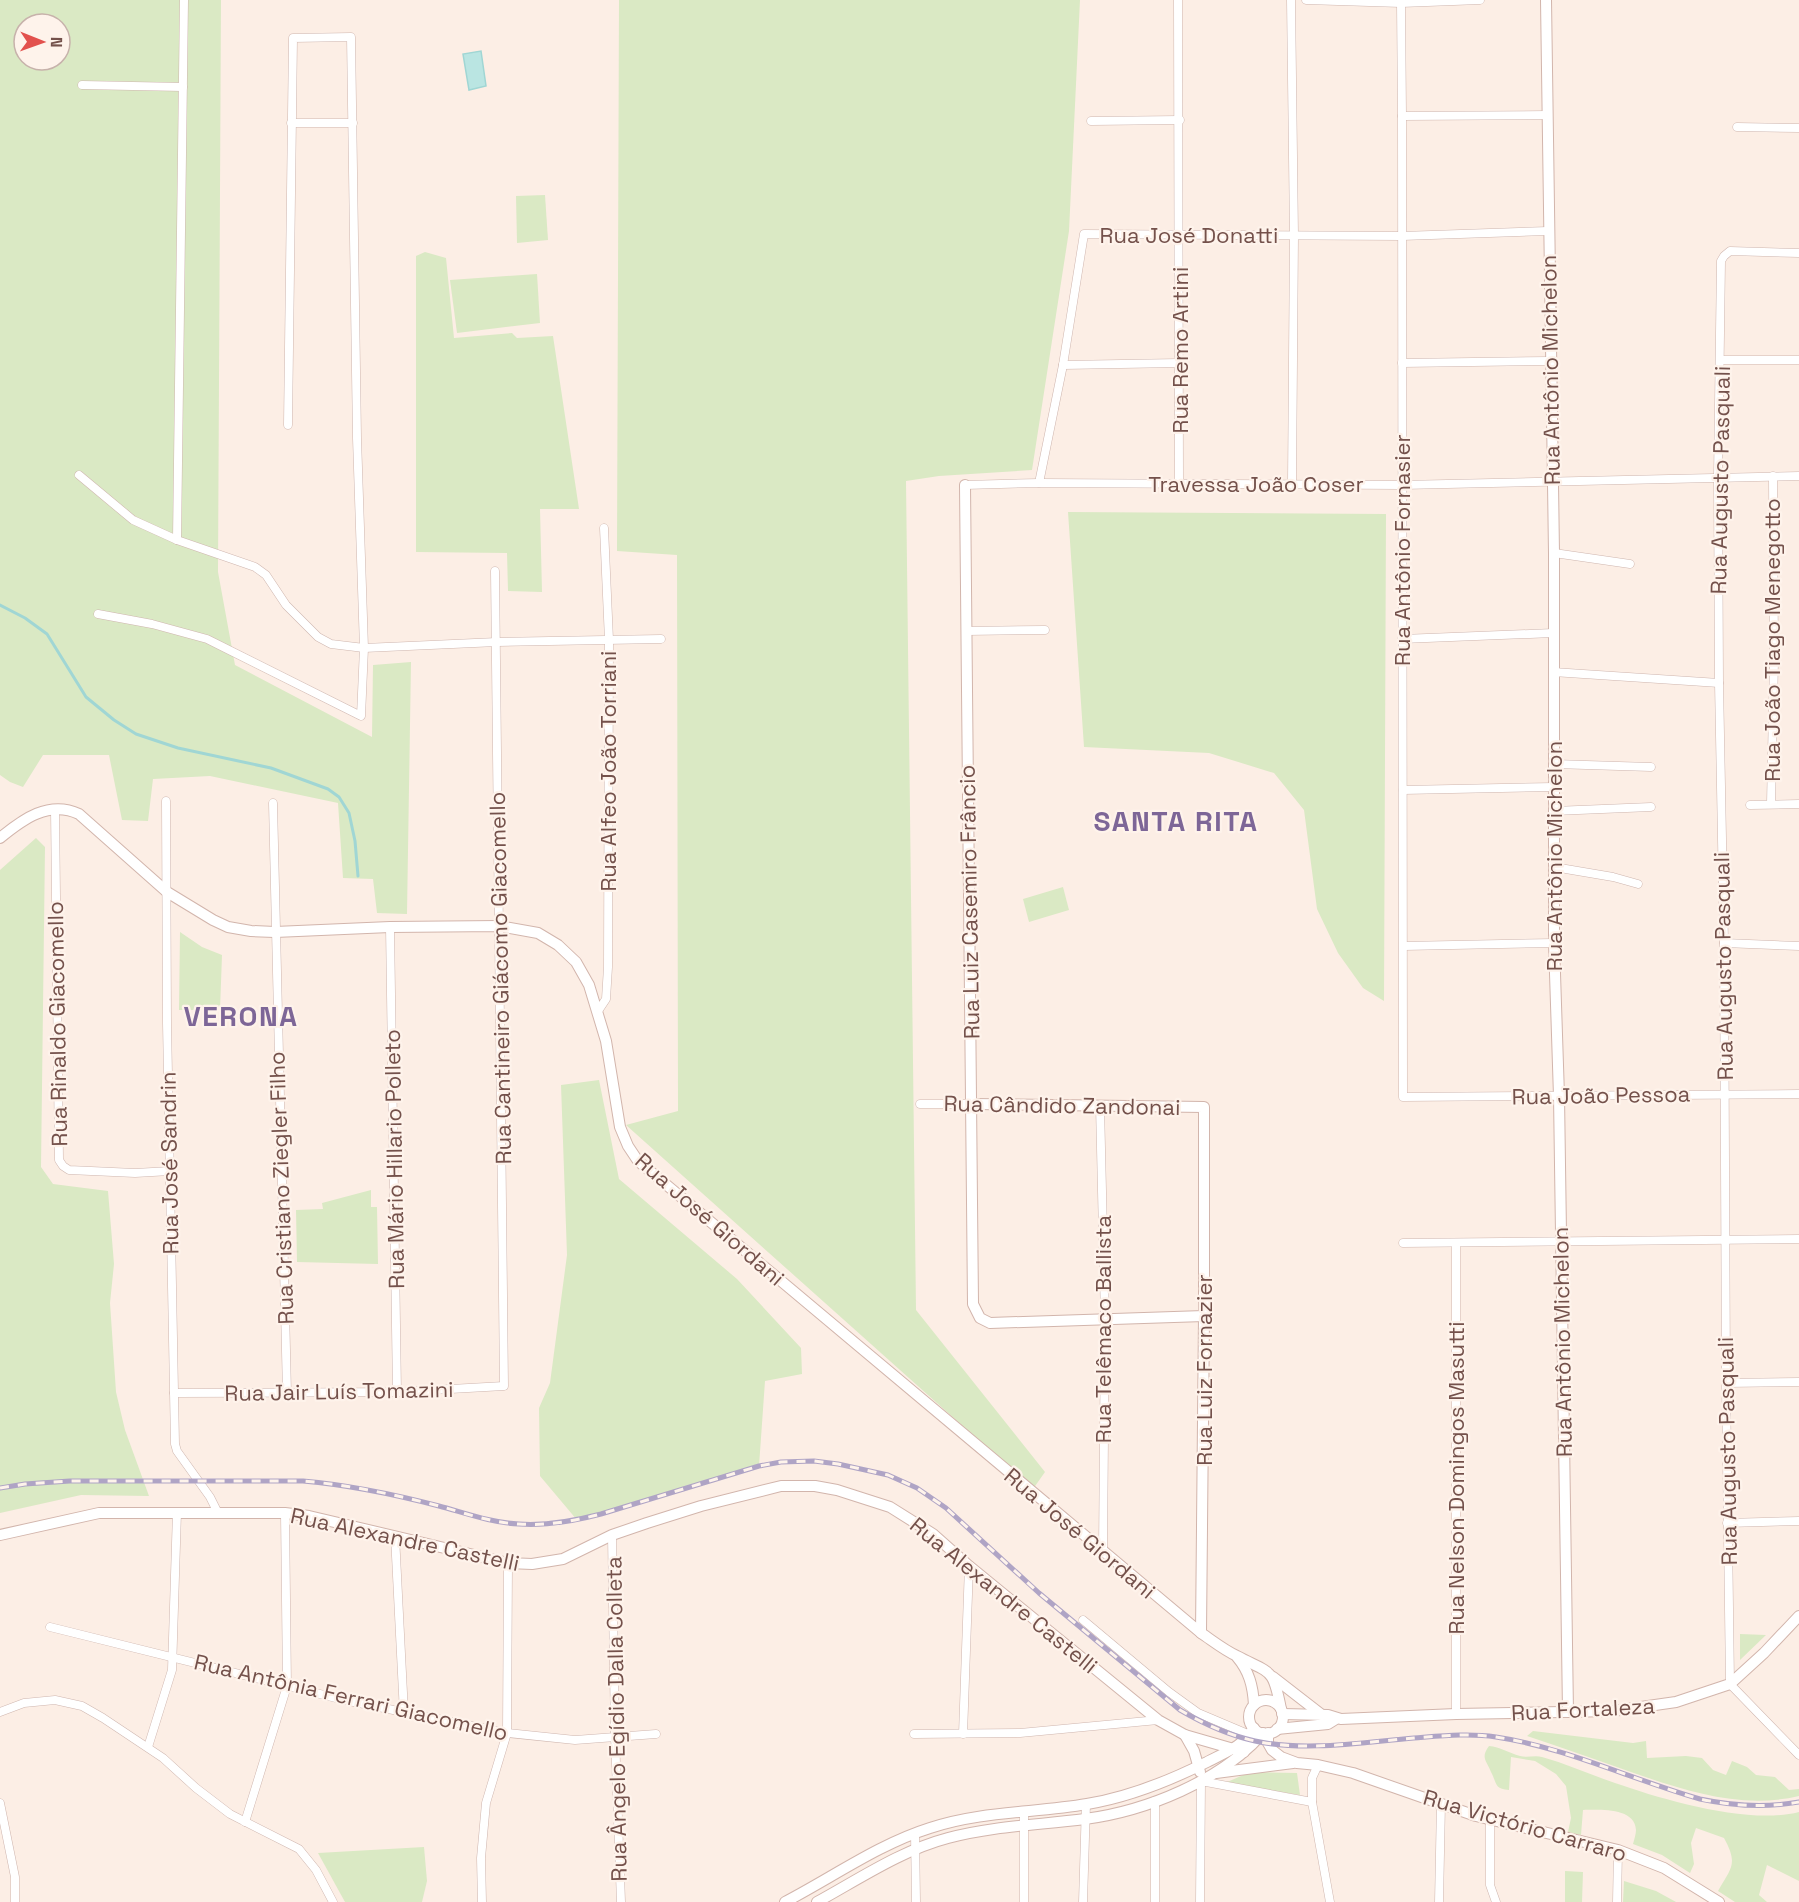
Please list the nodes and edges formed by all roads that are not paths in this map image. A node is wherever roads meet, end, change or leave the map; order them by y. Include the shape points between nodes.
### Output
1 (184, 0) edge
2 (1178, 0) edge
3 (1291, 0) edge
4 (1306, 0) edge
5 (1480, 0) edge
6 (1546, 0) edge
7 (1401, 3) junction
8 (82, 85) dead end
9 (183, 87) junction
10 (1548, 115) junction
11 (1402, 116) junction
12 (1180, 120) junction
13 (1091, 121) dead end
14 (291, 123) junction
15 (353, 123) junction
16 (1737, 127) dead end
17 (1799, 128) edge
18 (1548, 231) junction
19 (1180, 235) junction
20 (1293, 235) junction
21 (1402, 236) junction
22 (1799, 253) edge
23 (1721, 360) junction
24 (1799, 360) edge
25 (1550, 361) junction
26 (1179, 363) junction
27 (1402, 363) junction
28 (1063, 364) junction
29 (288, 425) dead end
30 (79, 475) dead end
31 (1773, 476) junction
32 (1799, 476) edge
33 (1718, 477) junction
34 (1039, 483) junction
35 (1179, 483) junction
36 (1552, 483) junction
37 (1292, 484) junction
38 (965, 485) joint
39 (1402, 485) junction
40 (604, 528) dead end
41 (177, 540) junction
42 (1554, 553) junction
43 (1630, 564) dead end
44 (495, 571) dead end
45 (98, 614) dead end
46 (1045, 630) dead end
47 (966, 631) junction
48 (1553, 633) junction
49 (661, 639) dead end
50 (1402, 639) junction
51 (609, 640) junction
52 (496, 642) junction
53 (364, 648) junction
54 (1553, 672) junction
55 (1719, 683) junction
56 (1554, 764) junction
57 (1651, 766) dead end
58 (1554, 787) junction
59 (1403, 790) junction
60 (166, 801) dead end
61 (273, 803) dead end
62 (1771, 804) junction
63 (1799, 804) edge
64 (1750, 805) dead end
65 (1651, 807) dead end
66 (55, 809) junction
67 (1554, 811) junction
68 (0, 838) edge
69 (1554, 867) junction
70 (1638, 884) dead end
71 (167, 892) junction
72 (499, 926) junction
73 (390, 927) junction
74 (275, 932) junction
75 (1554, 943) junction
76 (1724, 943) junction
77 (1404, 946) junction
78 (1799, 946) edge
79 (598, 1011) junction
80 (1725, 1094) junction
81 (1799, 1094) edge
82 (1559, 1096) junction
83 (1403, 1097) joint
84 (920, 1104) dead end
85 (971, 1104) junction
86 (1100, 1106) junction
87 (1204, 1107) joint
88 (170, 1171) junction
89 (1726, 1238) junction
90 (1799, 1239) edge
91 (1560, 1242) junction
92 (1403, 1243) dead end
93 (1456, 1243) junction
94 (1204, 1316) junction
95 (1105, 1318) junction
96 (1799, 1382) edge
97 (1726, 1383) junction
98 (504, 1386) joint
99 (397, 1392) junction
100 (174, 1393) junction
101 (287, 1393) junction
102 (177, 1512) junction
103 (218, 1513) junction
104 (285, 1513) junction
105 (1799, 1521) edge
106 (1727, 1523) junction
107 (0, 1535) edge
108 (612, 1535) junction
109 (395, 1536) junction
110 (1103, 1552) junction
111 (508, 1563) junction
112 (969, 1566) junction
113 (1799, 1616) edge
114 (1083, 1620) dead end
115 (50, 1627) dead end
116 (1201, 1633) junction
117 (1237, 1656) junction
118 (174, 1658) junction
119 (1270, 1675) junction
120 (1730, 1684) junction
121 (287, 1686) junction
122 (1254, 1705) junction
123 (0, 1712) edge
124 (1281, 1712) junction
125 (1568, 1712) junction
126 (404, 1713) junction
127 (1456, 1714) junction
128 (1323, 1715) junction
129 (1335, 1719) junction
130 (1158, 1720) junction
131 (1263, 1732) junction
132 (507, 1733) junction
133 (656, 1734) dead end
134 (914, 1734) dead end
135 (963, 1734) junction
136 (1185, 1736) junction
137 (615, 1737) junction
138 (148, 1747) junction
139 (1234, 1748) junction
140 (1244, 1752) junction
141 (1799, 1755) edge
142 (1297, 1763) junction
143 (1318, 1765) junction
144 (1199, 1766) junction
145 (1213, 1773) junction
146 (1201, 1781) junction
147 (1155, 1801) junction
148 (1312, 1802) junction
149 (0, 1803) edge
150 (1441, 1803) junction
151 (1086, 1804) junction
152 (1024, 1811) junction
153 (1087, 1818) junction
154 (1490, 1820) junction
155 (245, 1822) junction
156 (1025, 1825) junction
157 (915, 1833) junction
158 (915, 1850) junction
159 (1618, 1850) junction
160 (824, 1881) junction
161 (831, 1894) junction
162 (15, 1902) edge
163 (333, 1902) edge
164 (482, 1902) edge
165 (621, 1902) edge
166 (785, 1902) edge
167 (817, 1902) edge
168 (916, 1902) edge
169 (1024, 1902) edge
170 (1083, 1902) edge
171 (1155, 1902) edge
172 (1200, 1902) edge
173 (1330, 1902) edge
174 (1439, 1902) edge
175 (1496, 1902) edge
176 (1617, 1902) edge
177 (1719, 1902) edge

1 - 9 street
2 - 12 street, Rua Remo Artini
3 - 20 street
4 - 7 street
5 - 7 street
6 - 10 street, Rua Antônio Michelon
7 - 11 street, Rua Antônio Fornasier
8 - 9 street
9 - 41 street
10 - 11 street
10 - 18 street, Rua Antônio Michelon
11 - 21 street, Rua Antônio Fornasier
12 - 13 street
12 - 19 street, Rua Remo Artini
14 - 15 street
14 - 15 street via 293,38 351,37
14 - 29 street
15 - 53 street
16 - 17 street
18 - 21 street, Rua José Donatti
18 - 25 street, Rua Antônio Michelon
19 - 20 street, Rua José Donatti
19 - 26 street, Rua Remo Artini
19 - 28 street, Rua José Donatti via 1084,234
20 - 21 street, Rua José Donatti
20 - 37 street
21 - 27 street, Rua Antônio Fornasier
22 - 23 street, Rua Augusto Pasquali via 1730,251 1724,256
23 - 24 street
23 - 33 street, Rua Augusto Pasquali
25 - 27 street
25 - 36 street, Rua Antônio Michelon
26 - 28 street
26 - 35 street, Rua Remo Artini
27 - 39 street, Rua Antônio Fornasier
28 - 34 street, Rua José Donatti
30 - 41 street via 133,520
31 - 32 street, Travessa João Coser
31 - 33 street, Travessa João Coser
31 - 62 street, Rua João Tiago Menegotto
33 - 36 street, Travessa João Coser
33 - 55 street, Rua Augusto Pasquali
34 - 35 street, Travessa João Coser
34 - 38 street, Travessa João Coser
35 - 37 street, Travessa João Coser
36 - 39 street, Travessa João Coser
36 - 42 street, Rua Antônio Michelon
37 - 39 street, Travessa João Coser
38 - 47 street, Rua Luiz Casemiro Frâncio
39 - 50 street, Rua Antônio Fornasier
40 - 51 street, Rua Alfeo João Torriani
41 - 53 street via 255,567 318,637 331,644
42 - 43 street
42 - 48 street, Rua Antônio Michelon
44 - 52 street, Rua Cantineiro Giácomo Giacomello
45 - 53 street via 207,639 361,716
46 - 47 street
47 - 85 street, Rua Luiz Casemiro Frâncio
48 - 50 street
48 - 54 street, Rua Antônio Michelon
49 - 51 street
50 - 59 street, Rua Antônio Fornasier
51 - 52 street
51 - 79 street, Rua Alfeo João Torriani via 608,967 606,999
52 - 53 street
52 - 72 street, Rua Cantineiro Giácomo Giacomello
54 - 55 street
54 - 56 street, Rua Antônio Michelon
55 - 76 street, Rua Augusto Pasquali
56 - 57 street
56 - 58 street, Rua Antônio Michelon
58 - 59 street
58 - 67 street, Rua Antônio Michelon
59 - 77 street, Rua Antônio Fornasier
60 - 71 street, Rua José Sandrin
61 - 74 street, Rua Cristiano Ziegler Filho
62 - 63 street
62 - 64 street
65 - 67 street
66 - 68 street via 39,812
66 - 71 street, Rua José Giordani via 79,814
66 - 88 street, Rua Rinaldo Giacomello via 59,1160 69,1170
67 - 69 street, Rua Antônio Michelon
69 - 70 street
69 - 75 street, Rua Antônio Michelon
71 - 74 street, Rua José Giordani via 228,927
71 - 88 street, Rua José Sandrin
72 - 73 street, Rua José Giordani
72 - 79 street, Rua José Giordani via 538,933 558,945 576,962 590,985
72 - 98 street, Rua Cantineiro Giácomo Giacomello
73 - 74 street, Rua José Giordani
73 - 99 street, Rua Mário Hillario Polleto
74 - 101 street, Rua Cristiano Ziegler Filho
75 - 77 street
75 - 82 street, Rua Antônio Michelon
76 - 78 street
76 - 80 street, Rua Augusto Pasquali
77 - 83 street, Rua Antônio Fornasier
79 - 110 street, Rua José Giordani via 620,1127 638,1161
80 - 81 street, Rua João Pessoa
80 - 82 street, Rua João Pessoa
80 - 89 street, Rua Augusto Pasquali
82 - 83 street, Rua João Pessoa
82 - 91 street, Rua Antônio Michelon
84 - 85 street, Rua Cândido Zandonai
85 - 86 street, Rua Cândido Zandonai
85 - 95 street, Rua Luiz Casemiro Frâncio via 973,1304 980,1318 990,1323
86 - 87 street, Rua Cândido Zandonai
86 - 95 street, Rua Telêmaco Ballista
87 - 94 street, Rua Luiz Fornazier
88 - 100 street, Rua José Sandrin
89 - 90 street
89 - 91 street
89 - 97 street, Rua Augusto Pasquali
91 - 93 street
91 - 125 street, Rua Antônio Michelon
92 - 93 street
93 - 127 street, Rua Nelson Domingos Masutti
94 - 95 street
94 - 116 street, Rua Luiz Fornazier
95 - 110 street, Rua Telêmaco Ballista
96 - 97 street
97 - 106 street, Rua Augusto Pasquali
98 - 99 street, Rua Jair Luís Tomazini
99 - 101 street, Rua Jair Luís Tomazini
100 - 101 street, Rua Jair Luís Tomazini
100 - 103 street, Rua José Sandrin via 177,1450
102 - 103 street, Rua Alexandre Castelli
102 - 107 street, Rua Alexandre Castelli via 99,1513
102 - 118 street
103 - 104 street, Rua Alexandre Castelli
104 - 109 street, Rua Alexandre Castelli
104 - 121 street
105 - 106 street
106 - 120 street, Rua Augusto Pasquali
108 - 111 street, Rua Alexandre Castelli via 562,1559
108 - 112 street, Rua Alexandre Castelli via 760,1491 781,1486 815,1486 890,1507 933,1534
108 - 137 street, Rua Ângelo Egídio Dalla Colleta
109 - 111 street, Rua Alexandre Castelli
109 - 126 street
110 - 116 street, Rua José Giordani
111 - 132 street
112 - 130 street, Rua Alexandre Castelli
112 - 135 street
113 - 120 street, Rua Fortaleza
114 - 131 street via 1198,1713
115 - 118 street, Rua Antônia Ferrari Giacomello
116 - 117 street, Rua José Giordani
117 - 119 street, Rua José Giordani
117 - 122 street, Rua José Giordani via 1248,1672
118 - 121 street, Rua Antônia Ferrari Giacomello
118 - 138 street
119 - 124 street
119 - 128 street, Rua José Giordani
120 - 125 street, Rua Fortaleza via 1660,1706
120 - 141 street
121 - 126 street, Rua Antônia Ferrari Giacomello
121 - 155 street
122 - 124 street via 1268,1700 1278,1705
122 - 131 street via 1249,1719
123 - 138 street via 40,1700 68,1702 93,1712
124 - 128 street, Rua Fortaleza
124 - 131 street via 1281,1724
125 - 127 street, Rua Fortaleza
126 - 132 street, Rua Antônia Ferrari Giacomello
127 - 129 street, Rua Fortaleza
128 - 129 street, Rua Fortaleza
129 - 131 street, Rua Fortaleza via 1328,1724
130 - 135 street via 1020,1733
130 - 136 street, Rua Alexandre Castelli
131 - 139 street
131 - 140 street
131 - 142 street, Rua Victório Carraro via 1272,1750
132 - 137 street, Rua Antônia Ferrari Giacomello via 567,1740
132 - 164 street via 486,1803
133 - 137 street, Rua Antônia Ferrari Giacomello
134 - 135 street
136 - 139 street, Rua Alexandre Castelli
136 - 144 street
137 - 165 street, Rua Ângelo Egídio Dalla Colleta
138 - 155 street
139 - 140 street, Rua Alexandre Castelli
139 - 144 street
140 - 145 street
142 - 143 street, Rua Victório Carraro
142 - 145 street
143 - 148 street via 1312,1778
143 - 150 street, Rua Victório Carraro
144 - 146 street
144 - 151 street via 1141,1791
145 - 146 street
146 - 147 street
146 - 148 street
146 - 172 street
147 - 153 street
147 - 171 street
148 - 173 street
149 - 162 street via 15,1877
150 - 154 street, Rua Victório Carraro
150 - 174 street
151 - 152 street
151 - 153 street
152 - 156 street
152 - 157 street via 954,1821
153 - 156 street
153 - 170 street
154 - 159 street, Rua Victório Carraro
154 - 175 street via 1490,1885
155 - 163 street via 299,1849
156 - 158 street via 951,1837
156 - 169 street
157 - 158 street
157 - 160 street
158 - 161 street
158 - 168 street
159 - 176 street
159 - 177 street, Rua Victório Carraro via 1664,1868
160 - 161 street
160 - 166 street
161 - 167 street

